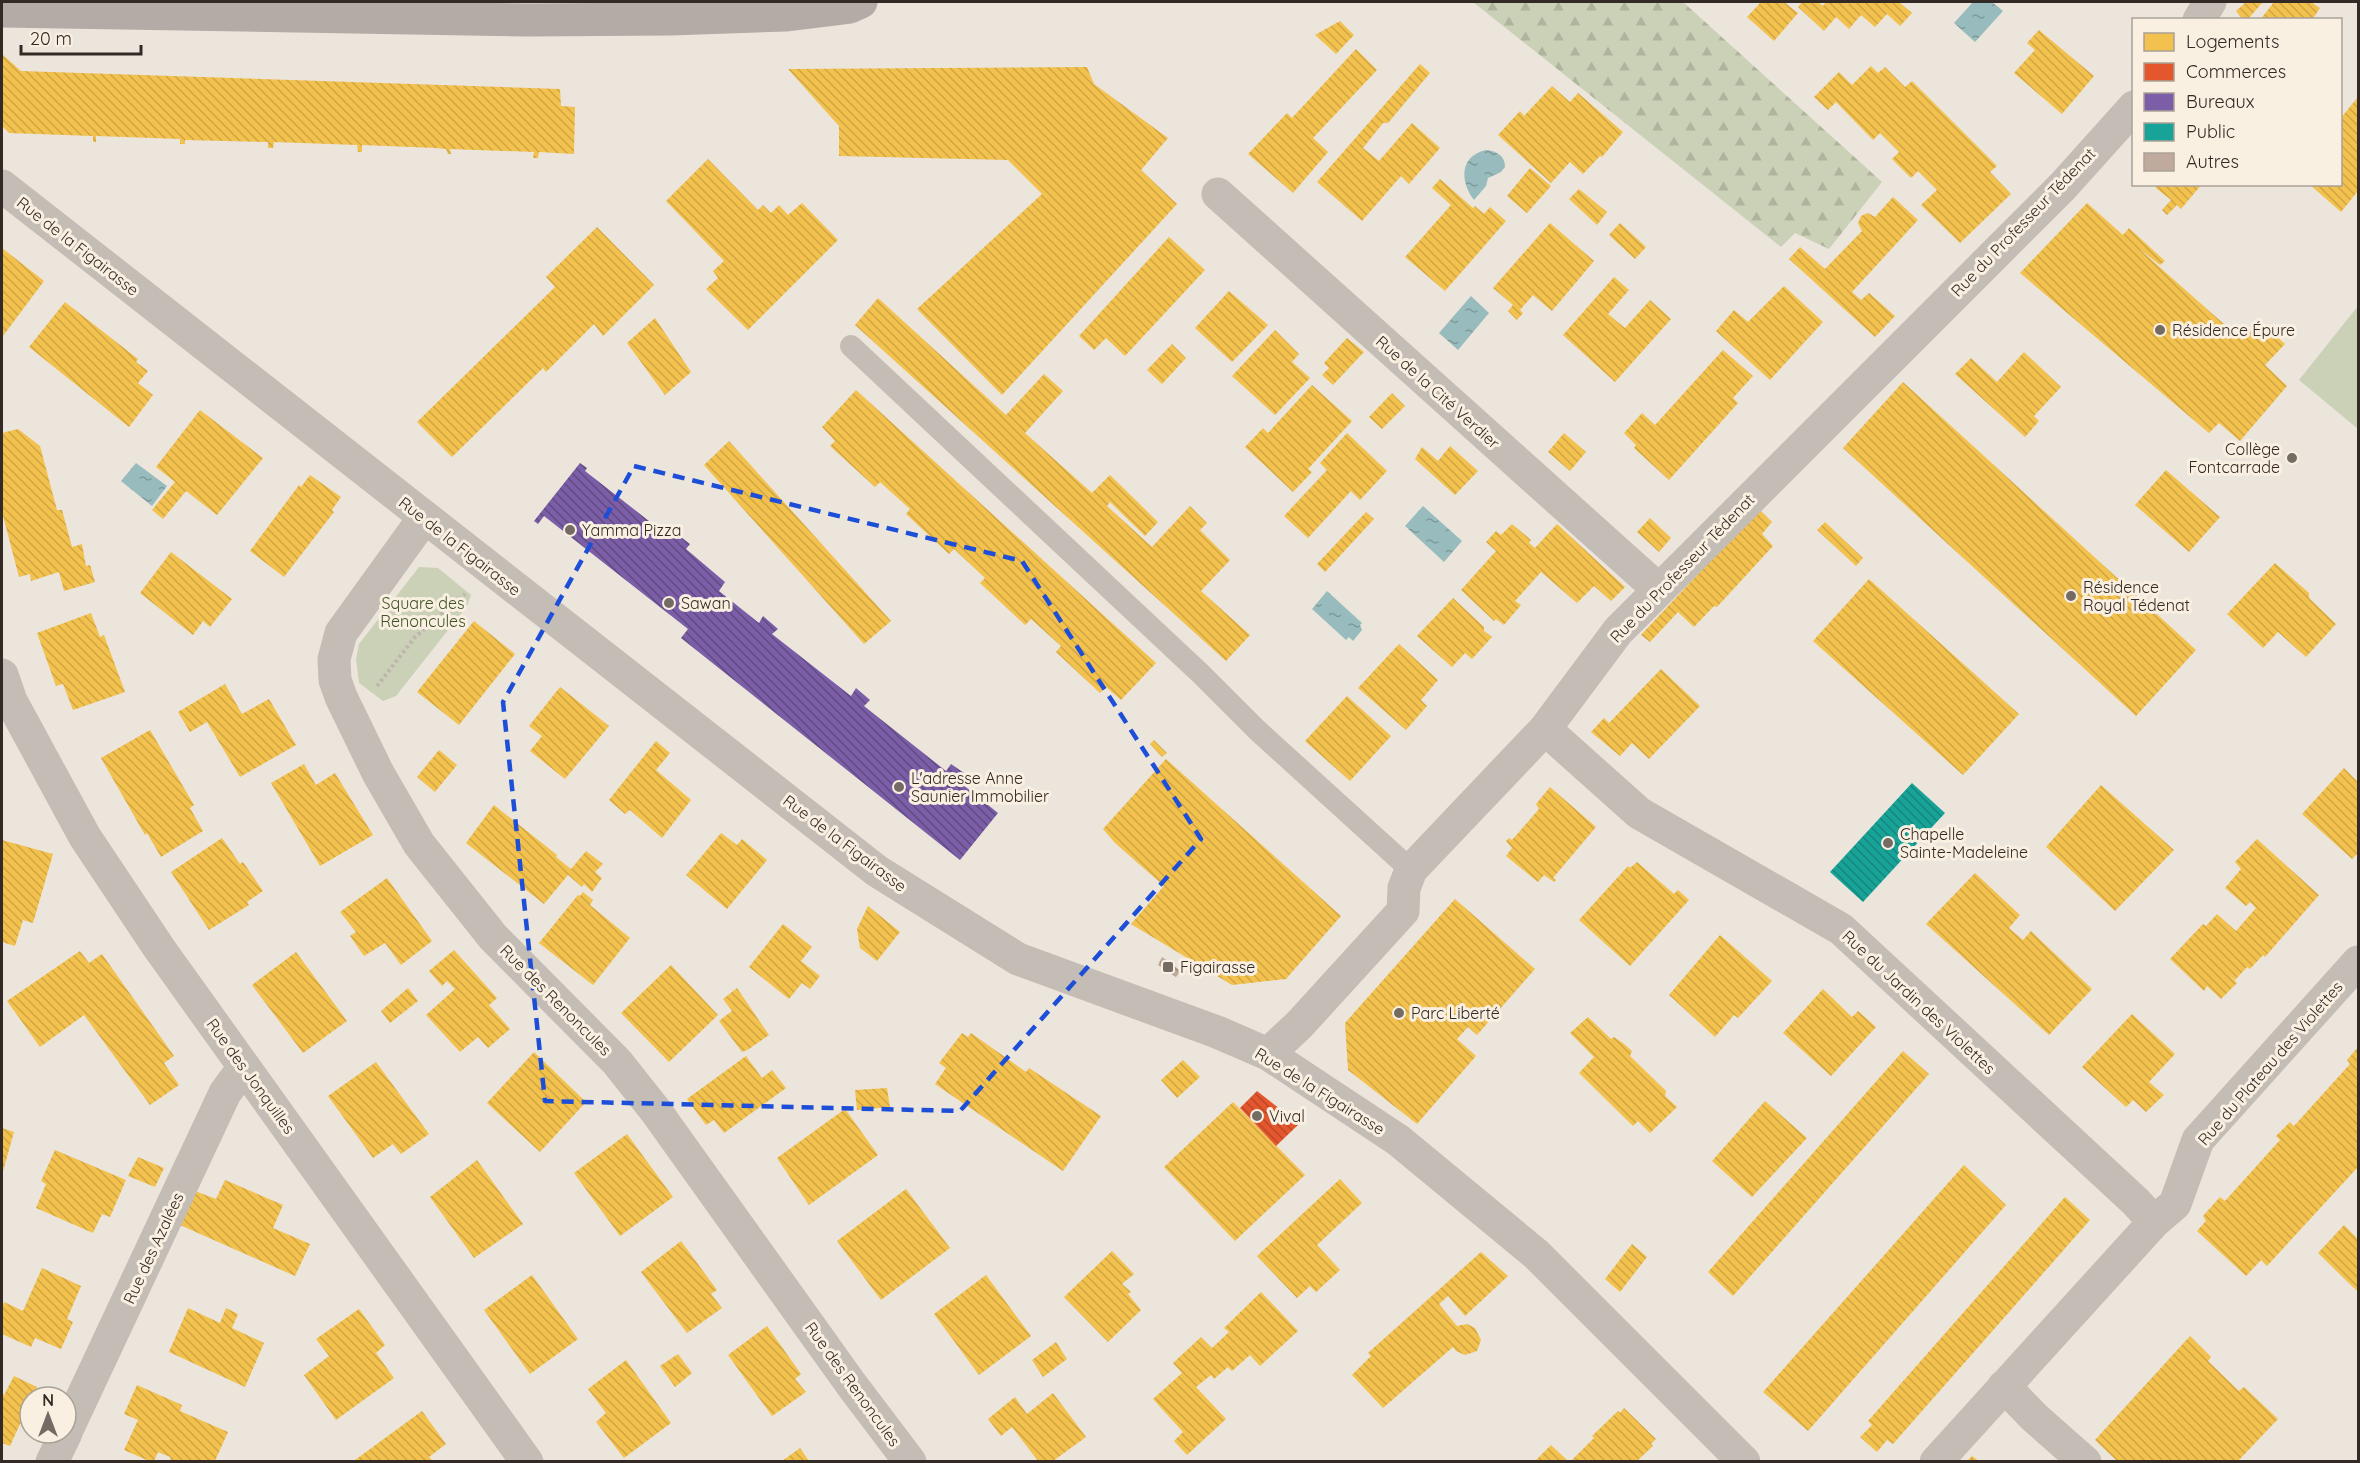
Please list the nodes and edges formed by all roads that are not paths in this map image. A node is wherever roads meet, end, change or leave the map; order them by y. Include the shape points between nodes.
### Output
1 (861, 2) edge
2 (2211, 2) edge
3 (2, 11) edge
4 (2200, 18) edge
5 (2132, 108) edge
6 (2, 186) edge
7 (1218, 194) dead end
8 (851, 346) dead end
9 (424, 518) junction
10 (1658, 590) junction
11 (4, 695) edge
12 (1545, 729) junction
13 (1411, 870) junction
14 (2358, 962) edge
15 (1268, 1054) junction
16 (244, 1067) junction
17 (2154, 1222) junction
18 (2004, 1386) junction
19 (78, 1407) edge
20 (60, 1445) edge
21 (52, 1461) edge
22 (527, 1461) edge
23 (910, 1461) edge
24 (1744, 1461) edge
25 (1935, 1461) edge
26 (2085, 1461) edge

1 - 3 main road via 850,7 785,15 670,20
2 - 4 street
5 - 10 street, Rue du Professeur Tédenat via 2063,186
6 - 9 street, Rue de la Figairasse
7 - 10 street, Rue de la Cité Verdier
8 - 13 lane
9 - 15 street, Rue de la Figairasse via 877,871 1018,959
9 - 23 street, Rue des Renoncules via 341,633 333,659 341,697 378,773 419,844 493,937 617,1062 655,1110
10 - 12 street, Rue du Professeur Tédenat via 1618,631
11 - 16 street, Rue des Jonquilles via 85,837
12 - 13 street, Rue du Professeur Tédenat
12 - 17 street, Rue du Jardin des Violettes via 1639,813 1841,929
13 - 15 street, Rue du Professeur Tédenat via 1404,888 1403,911
14 - 17 street, Rue du Plateau des Violettes via 2198,1140 2175,1204
15 - 24 street, Rue de la Figairasse via 1398,1140 1536,1254
16 - 19 street, Rue des Azalées via 225,1093
16 - 22 street, Rue des Jonquilles
17 - 18 street, Rue du Plateau des Violettes
18 - 25 street, Rue du Plateau des Violettes
18 - 26 street
20 - 21 street, Rue des Azalées

